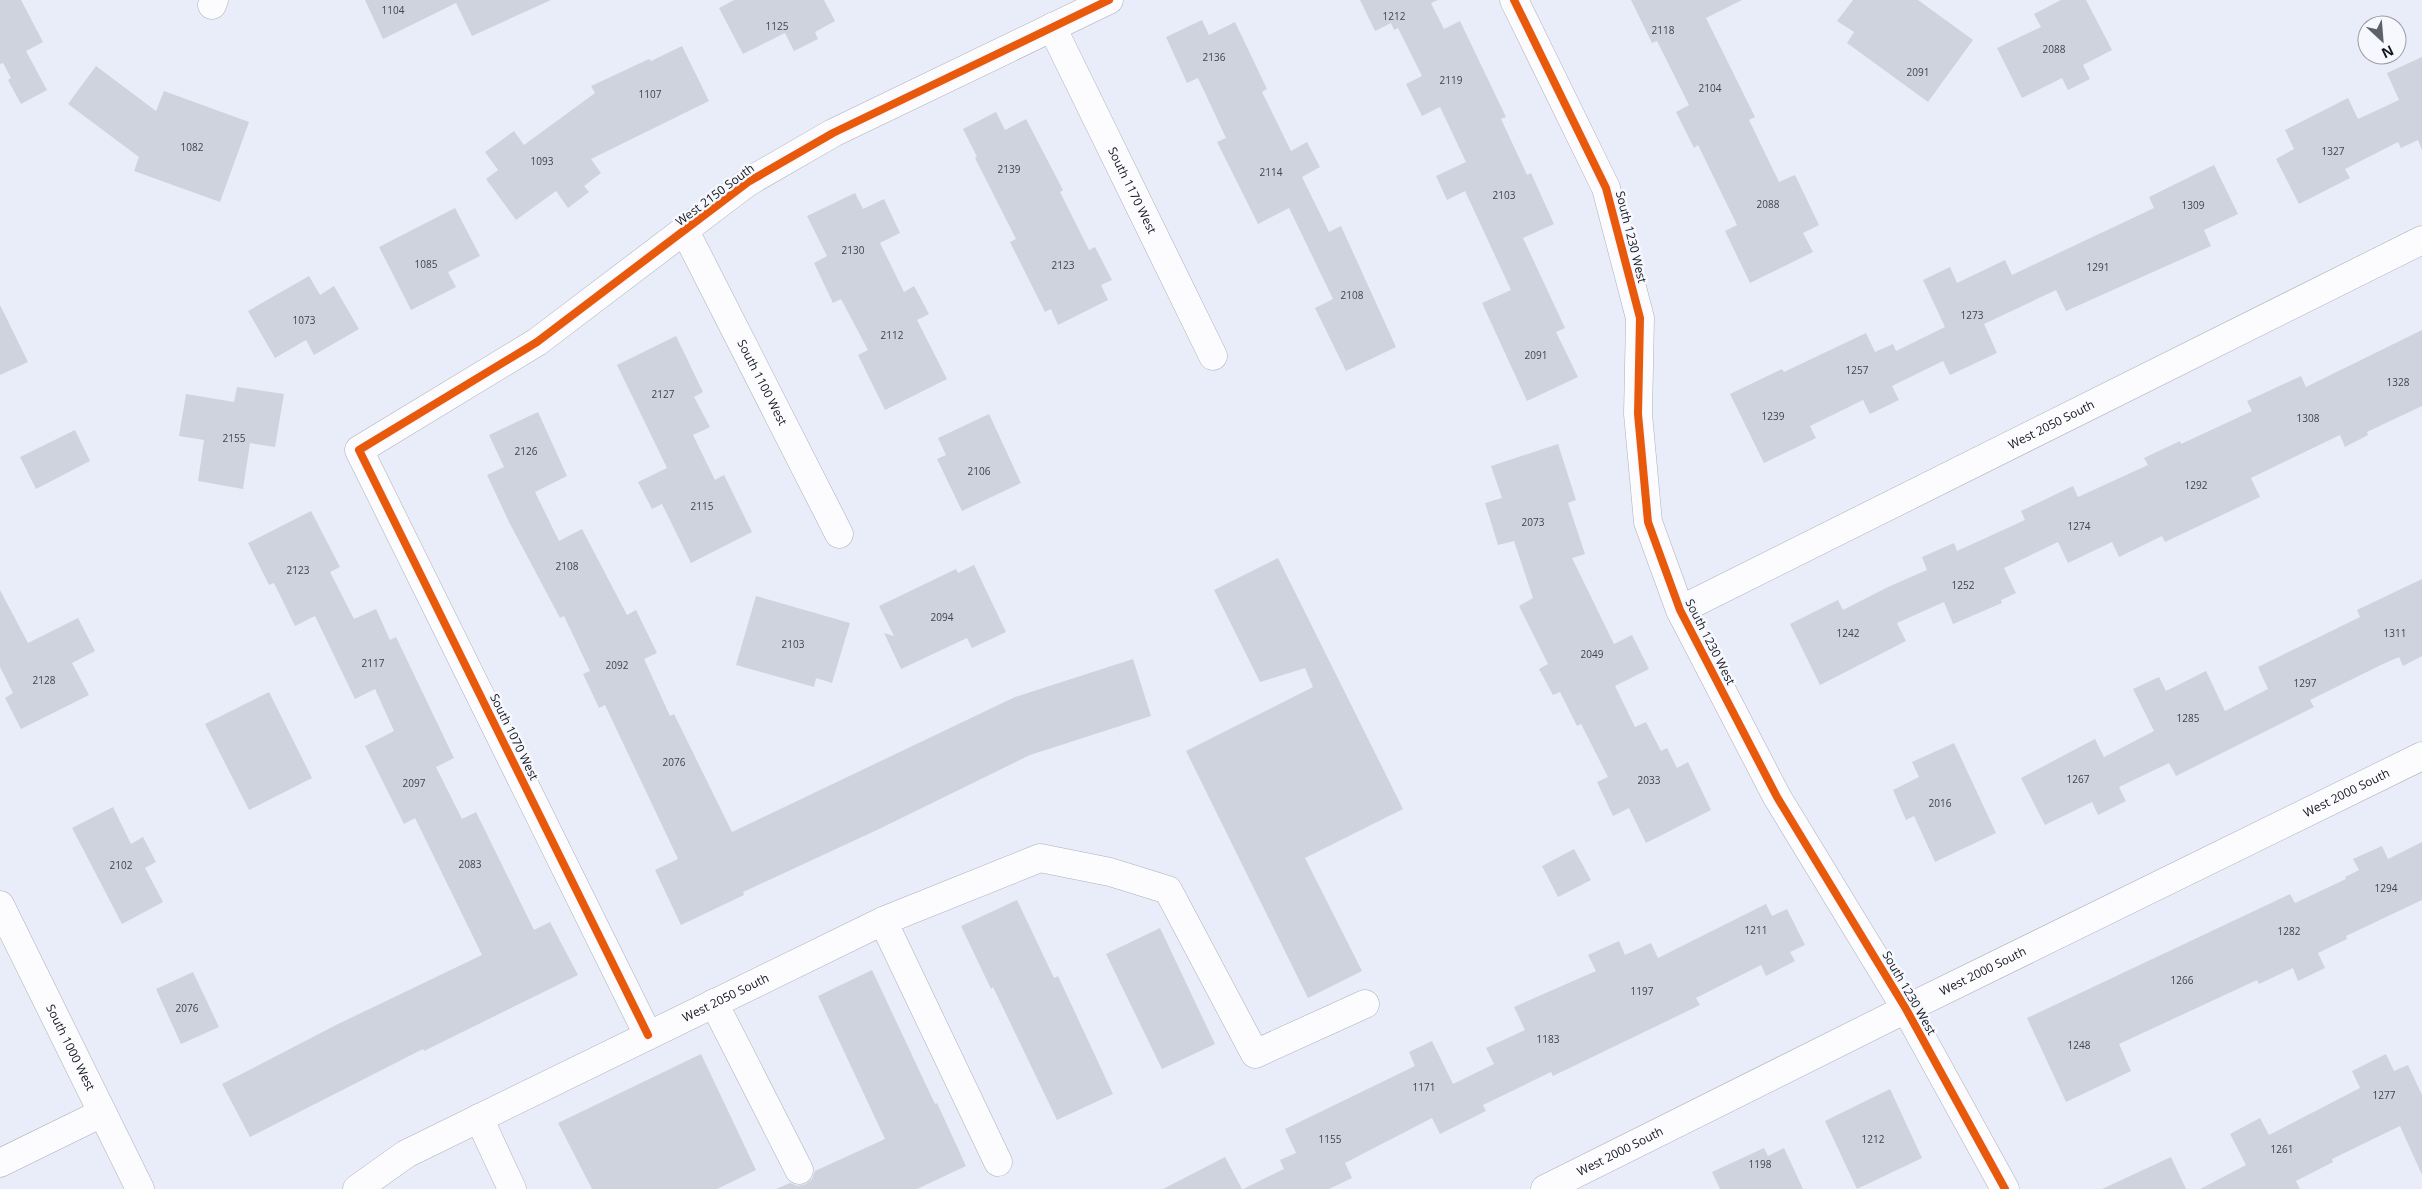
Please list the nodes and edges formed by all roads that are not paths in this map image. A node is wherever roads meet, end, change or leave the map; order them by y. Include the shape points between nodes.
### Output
1 (1109, 0) edge
2 (1514, 0) edge
3 (1052, 27) junction
4 (685, 231) junction
5 (2422, 240) edge
6 (1213, 356) dead end
7 (359, 450) joint
8 (839, 534) dead end
9 (1680, 610) junction
10 (2422, 756) edge
11 (0, 905) edge
12 (883, 921) junction
13 (714, 1003) junction
14 (1365, 1004) dead end
15 (1906, 1009) junction
16 (648, 1035) junction
17 (102, 1113) junction
18 (479, 1118) junction
19 (998, 1162) dead end
20 (0, 1163) edge
21 (799, 1170) dead end
22 (140, 1189) edge
23 (357, 1189) edge
24 (512, 1189) edge
25 (1545, 1189) edge
26 (2005, 1189) edge

1 - 3 street, West 2150 South
2 - 9 street, South 1230 West via 1606,188 1640,318 1638,414 1648,522
3 - 4 street, West 2150 South via 833,133 748,182
3 - 6 street, South 1170 West
4 - 7 street, West 2150 South via 537,342
4 - 8 street, South 1100 West
5 - 9 street, West 2050 South
7 - 16 street, South 1070 West
9 - 15 street, South 1230 West via 1777,797
10 - 15 street, West 2000 South
11 - 17 street, South 1000 West
12 - 13 street, West 2050 South
12 - 14 street, West 2050 South via 1040,858 1110,872 1168,890 1255,1054
12 - 19 street
13 - 16 street, West 2050 South
13 - 21 street
15 - 25 street, West 2000 South
15 - 26 street, South 1230 West
16 - 18 street, West 2050 South
17 - 20 street
17 - 22 street, South 1000 West
18 - 23 street, West 2050 South via 406,1154
18 - 24 street

